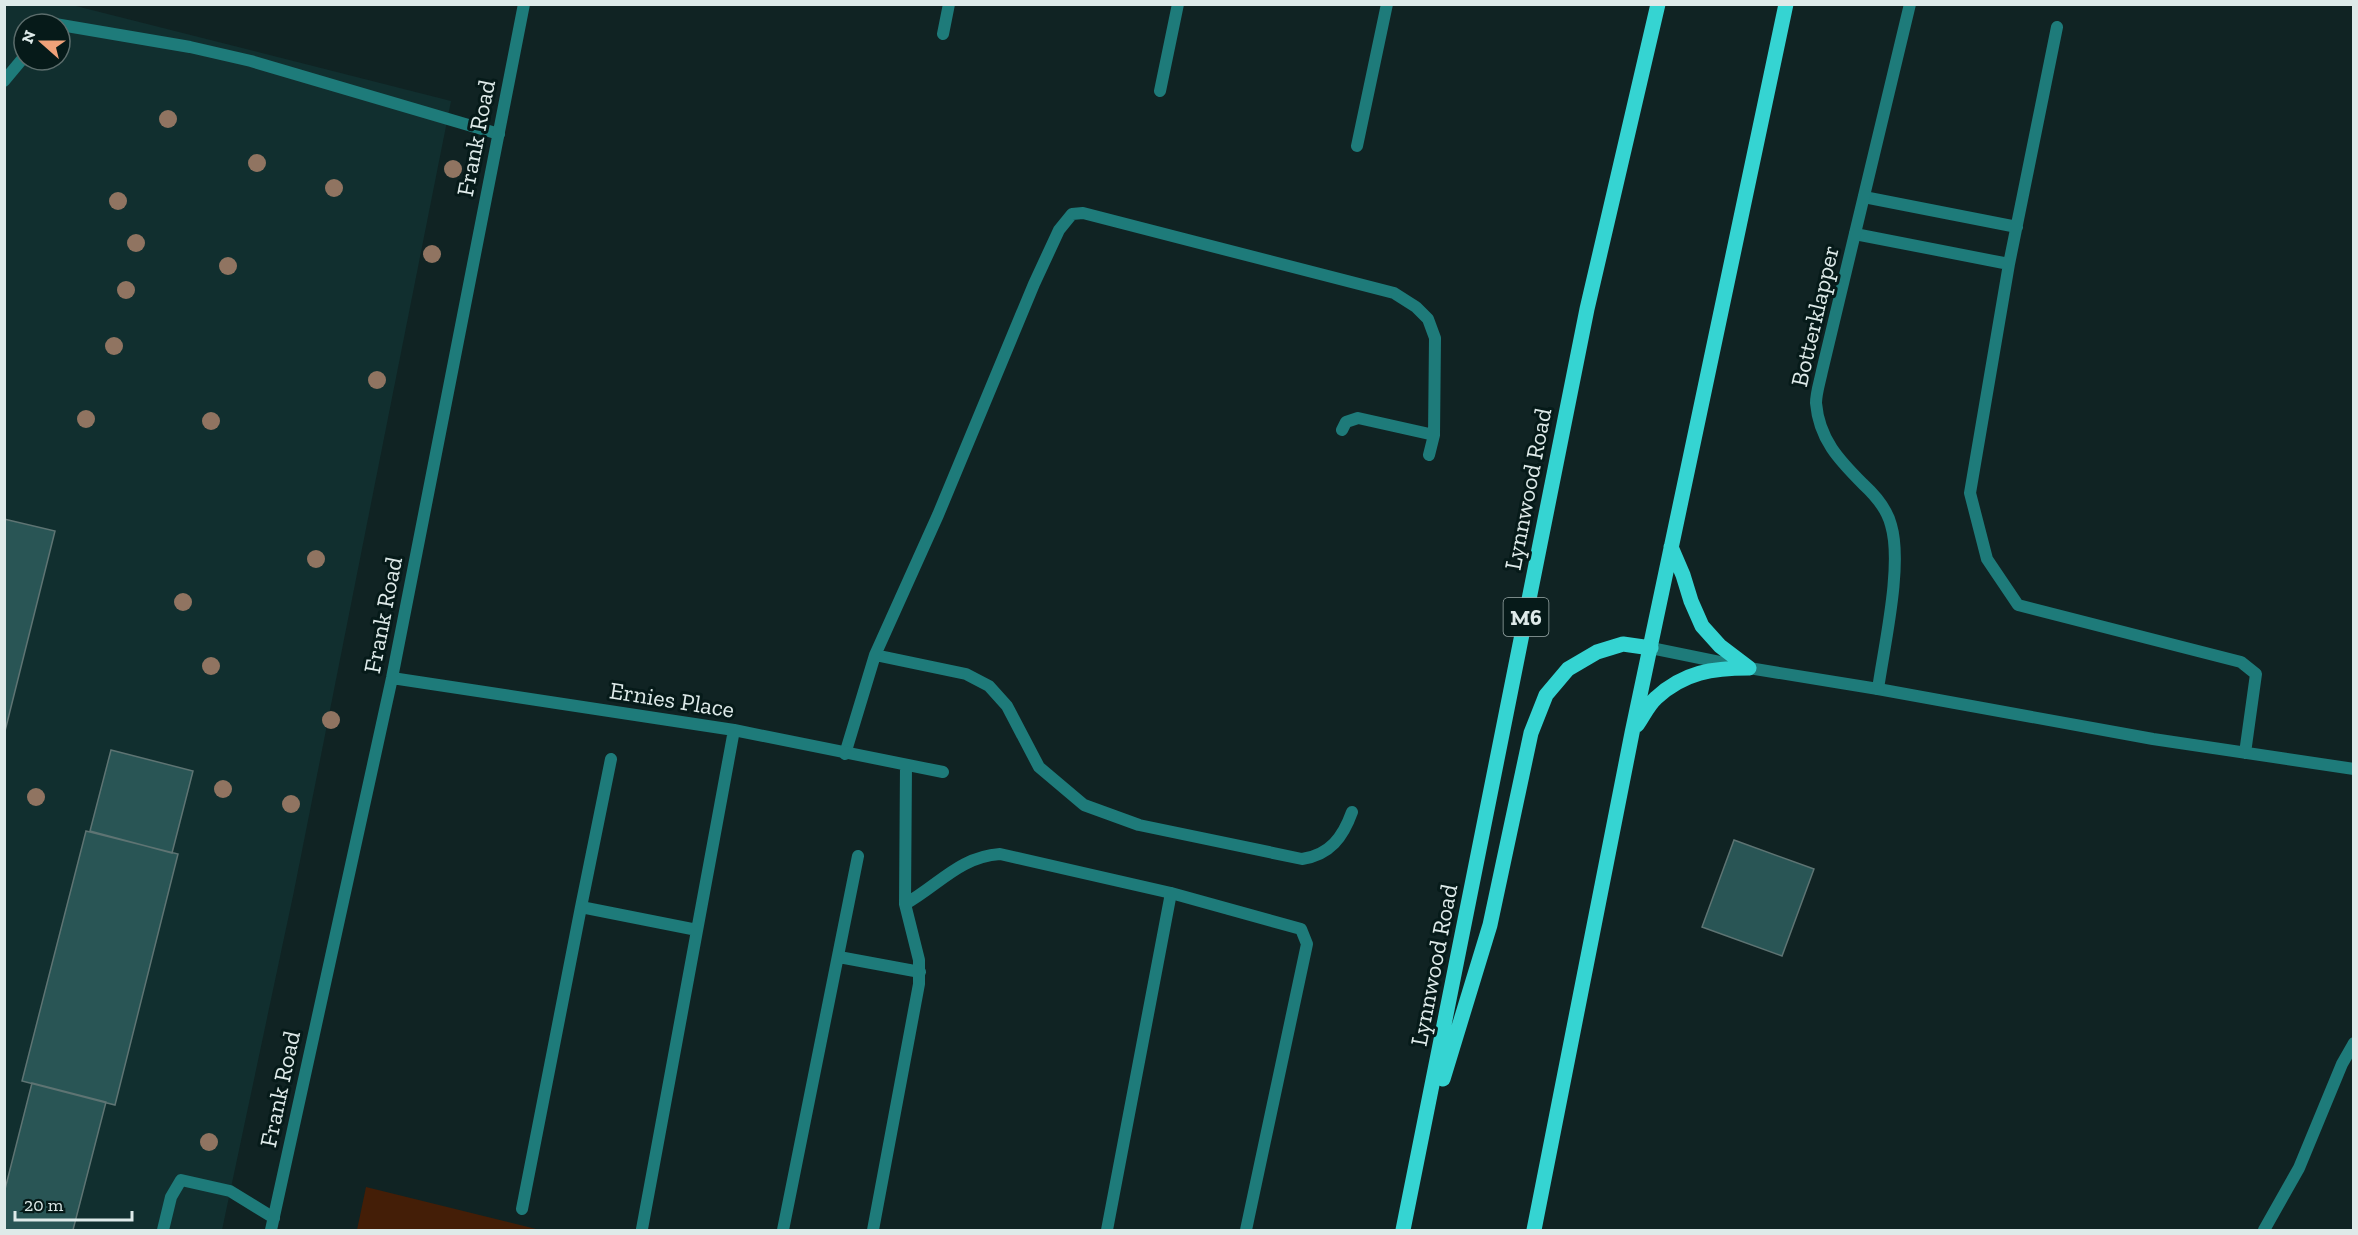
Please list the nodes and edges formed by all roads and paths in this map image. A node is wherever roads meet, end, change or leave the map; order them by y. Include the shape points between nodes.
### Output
1 (524, 4) edge
2 (949, 4) edge
3 (1178, 4) edge
4 (1387, 4) edge
5 (1658, 4) edge
6 (1786, 4) edge
7 (1910, 4) edge
8 (72, 27) edge
9 (2057, 27) dead end
10 (943, 34) dead end
11 (1160, 91) dead end
12 (499, 134) junction
13 (1357, 146) dead end
14 (1864, 197) junction
15 (2017, 227) junction
16 (1855, 234) junction
17 (2009, 264) junction
18 (1342, 430) dead end
19 (1434, 435) junction
20 (1429, 455) dead end
21 (1671, 547) junction
22 (1651, 648) junction
23 (875, 655) junction
24 (1749, 668) junction
25 (392, 678) junction
26 (1878, 689) junction
27 (734, 730) junction
28 (1632, 733) junction
29 (2245, 753) junction
30 (845, 754) junction
31 (611, 759) dead end
32 (906, 765) junction
33 (2354, 769) edge
34 (943, 772) dead end
35 (1352, 812) dead end
36 (858, 856) dead end
37 (1171, 893) junction
38 (905, 904) junction
39 (581, 907) junction
40 (697, 930) junction
41 (839, 957) junction
42 (920, 972) junction
43 (2354, 1043) edge
44 (1418, 1160) junction
45 (522, 1209) dead end
46 (272, 1224) edge
47 (642, 1229) dead end
48 (163, 1230) edge
49 (783, 1230) edge
50 (873, 1230) edge
51 (1107, 1230) edge
52 (1246, 1230) edge
53 (1403, 1230) edge
54 (1534, 1230) edge
55 (2265, 1230) edge

1 - 12 street, Frank Road
2 - 10 street
3 - 11 street
4 - 13 street
5 - 44 main road, Lynnwood Road / M6 via 1587,309
6 - 21 main road
7 - 14 street, Botterklapper
8 - 12 street via 190,46 251,61
9 - 15 street
12 - 25 street, Frank Road
14 - 15 street
14 - 16 street, Botterklapper
15 - 17 street
16 - 17 street
16 - 26 street, Botterklapper via 1816,402 1822,434 1832,453 1882,506 1892,525 1892,591
17 - 29 street via 1970,493 1987,559 2018,605 2241,662 2256,674
18 - 19 street via 1346,422 1359,418
19 - 20 street
19 - 23 street via 1435,338 1428,319 1394,293 1083,213 1072,214 1059,230 1034,284
21 - 22 main road
21 - 24 main road via 1702,626
22 - 24 street
22 - 28 main road
22 - 44 main road via 1623,644 1596,652 1568,669 1546,695 1531,733 1490,925
23 - 30 street
23 - 35 street via 966,674 989,686 1007,706 1039,767 1062,789 1084,805 1139,825 1302,859 1313,858 1336,844
24 - 26 street
24 - 28 main road via 1717,668 1674,685 1654,699
25 - 27 street, Ernies Place
25 - 46 street, Frank Road
26 - 29 street
27 - 30 street, Ernies Place
27 - 40 street
28 - 54 main road
29 - 33 street
30 - 32 street, Ernies Place
31 - 39 street
32 - 34 street, Ernies Place
32 - 38 street
36 - 41 street
37 - 38 street via 1000,854 962,864
37 - 51 street
37 - 52 street via 1301,929 1307,944
38 - 42 street
39 - 40 street
39 - 45 street
40 - 47 street
41 - 42 street
41 - 49 street
42 - 50 street
43 - 55 street via 2299,1168
44 - 53 main road, Lynnwood Road / M6
46 - 48 street via 230,1191 181,1180 171,1197

